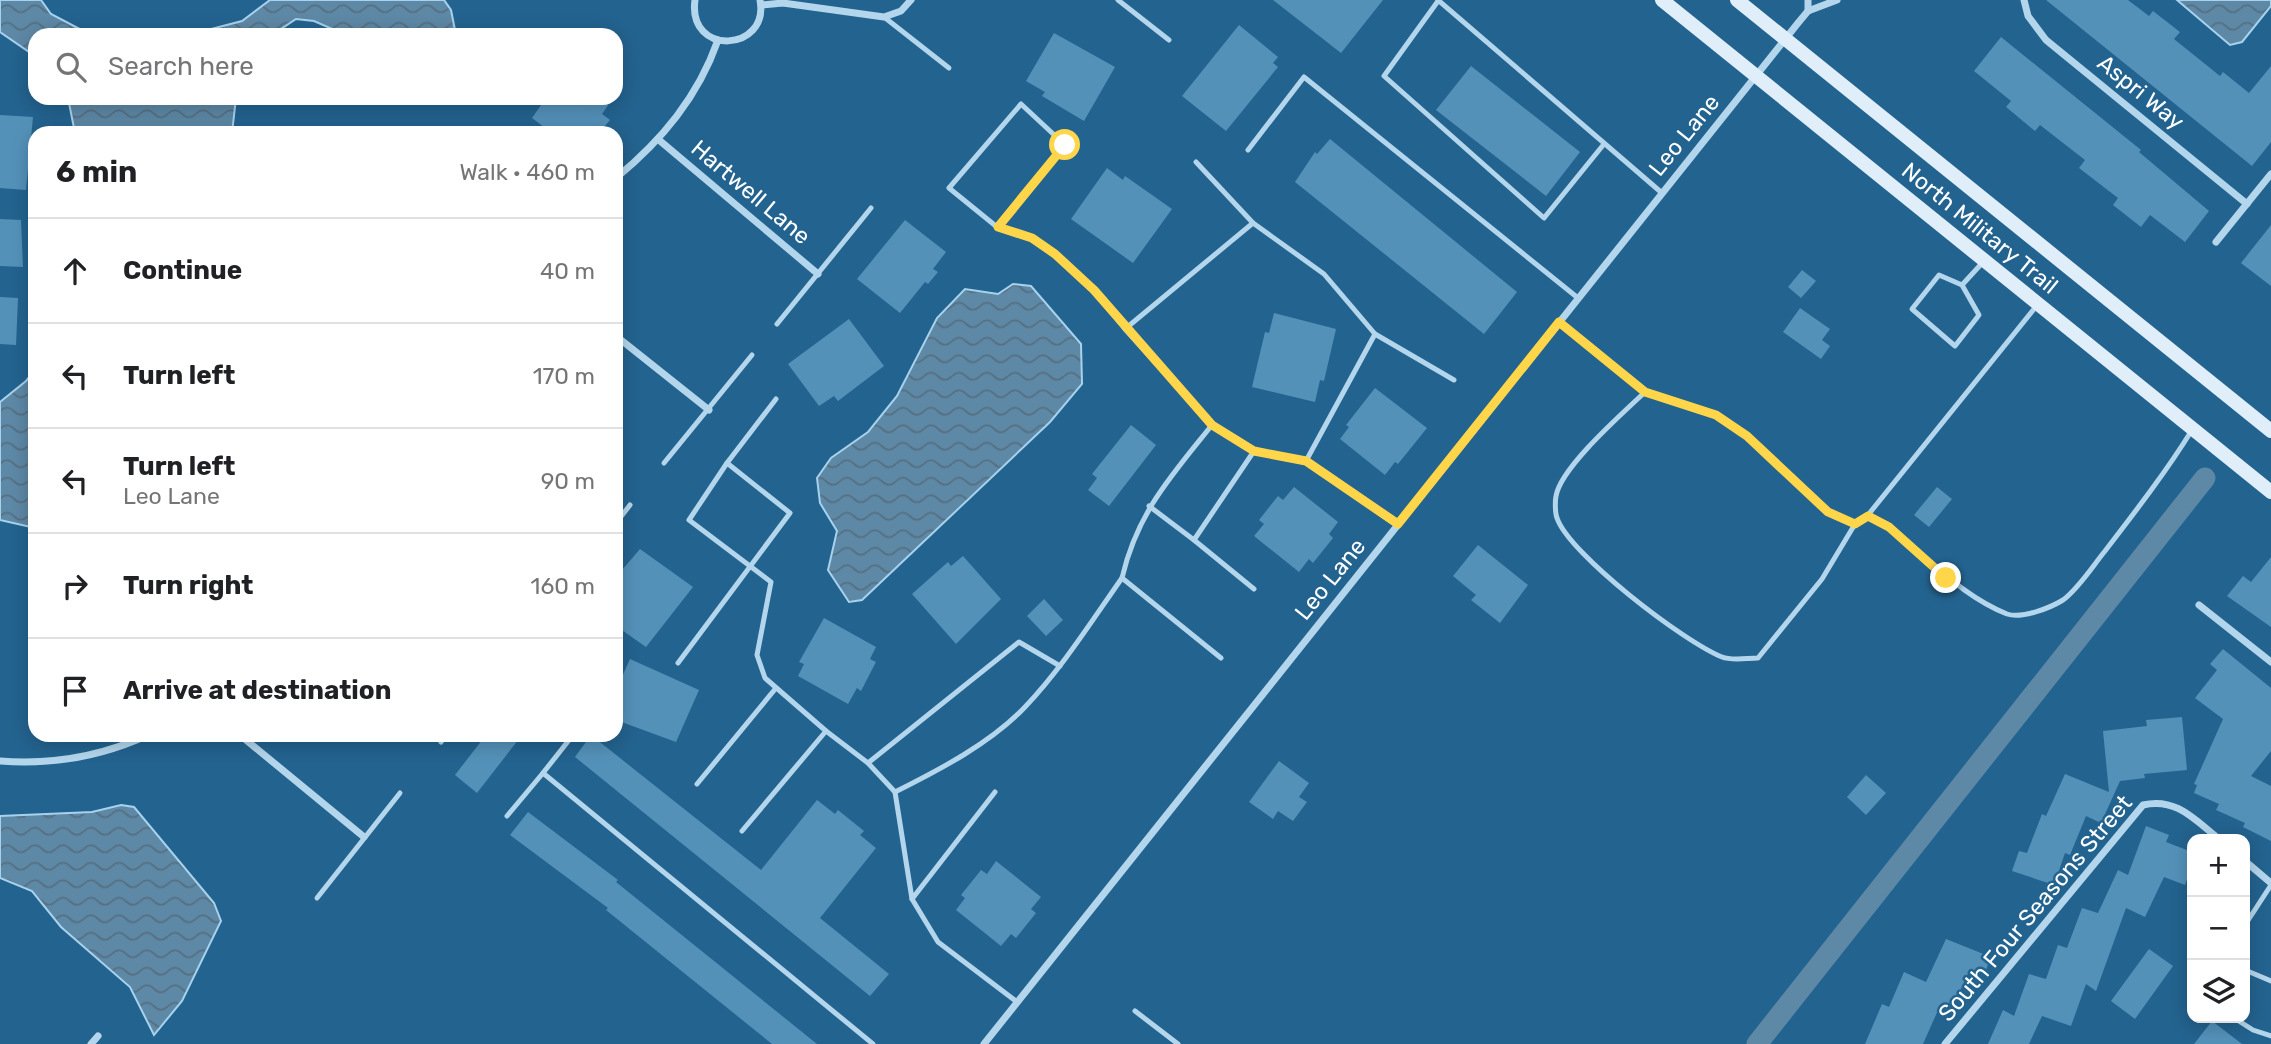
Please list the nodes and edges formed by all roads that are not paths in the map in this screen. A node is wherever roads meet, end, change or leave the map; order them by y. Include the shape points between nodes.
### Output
1 (695, 0) edge
2 (911, 0) edge
3 (1118, 0) edge
4 (1438, 0) edge
5 (1662, 0) edge
6 (1737, 0) edge
7 (1808, 0) edge
8 (1836, 0) edge
9 (2024, 0) edge
10 (760, 3) edge
11 (1808, 11) junction
12 (884, 17) junction
13 (1785, 39) junction
14 (718, 40) junction
15 (1169, 40) dead end
16 (949, 68) dead end
17 (1755, 76) junction
18 (659, 140) junction
19 (1604, 144) junction
20 (1248, 150) dead end
21 (1196, 162) dead end
22 (623, 172) edge
23 (2271, 174) edge
24 (1662, 193) junction
25 (2247, 204) junction
26 (871, 208) dead end
27 (1252, 223) junction
28 (998, 227) junction
29 (2216, 243) dead end
30 (1984, 261) junction
31 (818, 274) junction
32 (1962, 285) junction
33 (1578, 298) junction
34 (2038, 304) junction
35 (1559, 322) junction
36 (777, 324) dead end
37 (1125, 329) junction
38 (1375, 334) junction
39 (623, 341) edge
40 (752, 355) dead end
41 (1454, 380) dead end
42 (1645, 392) junction
43 (776, 399) dead end
44 (709, 410) junction
45 (1212, 425) junction
46 (2193, 429) junction
47 (2271, 431) edge
48 (1254, 451) junction
49 (1306, 461) junction
50 (664, 463) dead end
51 (727, 463) junction
52 (2271, 492) edge
53 (630, 506) dead end
54 (1149, 506) junction
55 (623, 514) edge
56 (1868, 516) junction
57 (1398, 524) junction
58 (1855, 524) junction
59 (1194, 540) junction
60 (751, 566) junction
61 (1122, 578) junction
62 (1254, 589) dead end
63 (2199, 605) dead end
64 (1221, 658) dead end
65 (2271, 662) edge
66 (678, 663) dead end
67 (1060, 666) junction
68 (776, 688) junction
69 (825, 731) junction
70 (127, 742) edge
71 (249, 742) edge
72 (568, 742) edge
73 (0, 761) edge
74 (868, 763) junction
75 (544, 773) junction
76 (697, 784) dead end
77 (895, 792) junction
78 (995, 792) dead end
79 (400, 793) dead end
80 (507, 816) dead end
81 (742, 831) dead end
82 (2213, 834) edge
83 (364, 837) junction
84 (2250, 865) edge
85 (2271, 884) edge
86 (317, 898) dead end
87 (912, 899) junction
88 (2250, 917) edge
89 (2250, 972) edge
90 (2271, 981) edge
91 (1017, 1002) junction
92 (1135, 1010) dead end
93 (2242, 1023) edge
94 (98, 1036) dead end
95 (2271, 1036) edge
96 (92, 1044) edge
97 (873, 1044) edge
98 (984, 1044) edge
99 (1178, 1044) edge
100 (1945, 1044) edge

1 - 14 street via 696,21
2 - 12 street via 901,11
3 - 15 lane
4 - 19 lane
4 - 19 lane via 1384,76 1544,218
5 - 17 main road, North Military Trail
6 - 13 main road, North Military Trail
7 - 11 street
8 - 11 street
9 - 25 street, Aspri Way via 2028,16 2046,40
10 - 12 street
10 - 14 street via 752,31 736,41
11 - 13 street, Leo Lane
12 - 16 lane
13 - 17 street, Leo Lane
13 - 47 main road, North Military Trail
14 - 18 street via 700,82
17 - 24 street, Leo Lane
17 - 30 main road, North Military Trail
18 - 22 street
18 - 31 street, Hartwell Lane
19 - 24 lane
20 - 33 lane via 1304,77
21 - 27 lane
23 - 25 street
24 - 33 street, Leo Lane
25 - 29 street
26 - 31 lane
27 - 37 lane
27 - 38 lane via 1324,274
28 - 28 lane via 949,188 1021,104 1065,145
28 - 37 lane via 1032,238 1055,254 1094,290
30 - 32 lane
30 - 34 main road, North Military Trail
31 - 36 lane
32 - 32 lane via 1939,275 1912,309 1955,346 1979,315
33 - 35 street, Leo Lane
34 - 46 main road, North Military Trail
34 - 56 lane
35 - 42 lane
35 - 57 street, Leo Lane
37 - 45 lane
38 - 41 lane
38 - 49 lane
39 - 44 street
40 - 44 lane
42 - 58 lane via 1716,415 1747,436 1828,512
42 - 58 lane via 1587,447 1556,494 1556,517 1626,594 1695,643 1724,658 1758,658 1822,579
43 - 51 lane
44 - 50 lane
45 - 48 lane
45 - 54 lane
46 - 52 main road, North Military Trail
46 - 56 lane via 2085,576 2065,599 2047,609 2010,615 1989,605 1946,578 1889,527
48 - 49 lane
48 - 59 lane
49 - 57 lane
51 - 60 lane via 689,520
51 - 60 lane via 790,513
53 - 55 lane
54 - 59 lane
54 - 61 lane via 1129,547
56 - 58 lane
57 - 91 street, Leo Lane
59 - 62 lane
60 - 66 lane
60 - 68 lane via 771,582 757,656 765,678
61 - 64 lane
61 - 67 lane
63 - 65 street
67 - 74 lane via 1019,642
67 - 77 lane via 1023,709 950,765
68 - 69 lane
68 - 76 lane
69 - 74 lane
69 - 81 lane
70 - 73 street via 77,759
71 - 83 street
72 - 75 lane
74 - 77 lane
75 - 80 lane
75 - 97 lane
77 - 87 lane
78 - 87 lane
79 - 83 lane
82 - 100 street, South Four Seasons Street via 2178,806 2143,805
83 - 86 lane
84 - 85 street
85 - 88 lane
87 - 91 lane via 938,942
89 - 90 lane
91 - 98 street, Leo Lane
92 - 99 lane
93 - 95 lane
94 - 96 street

